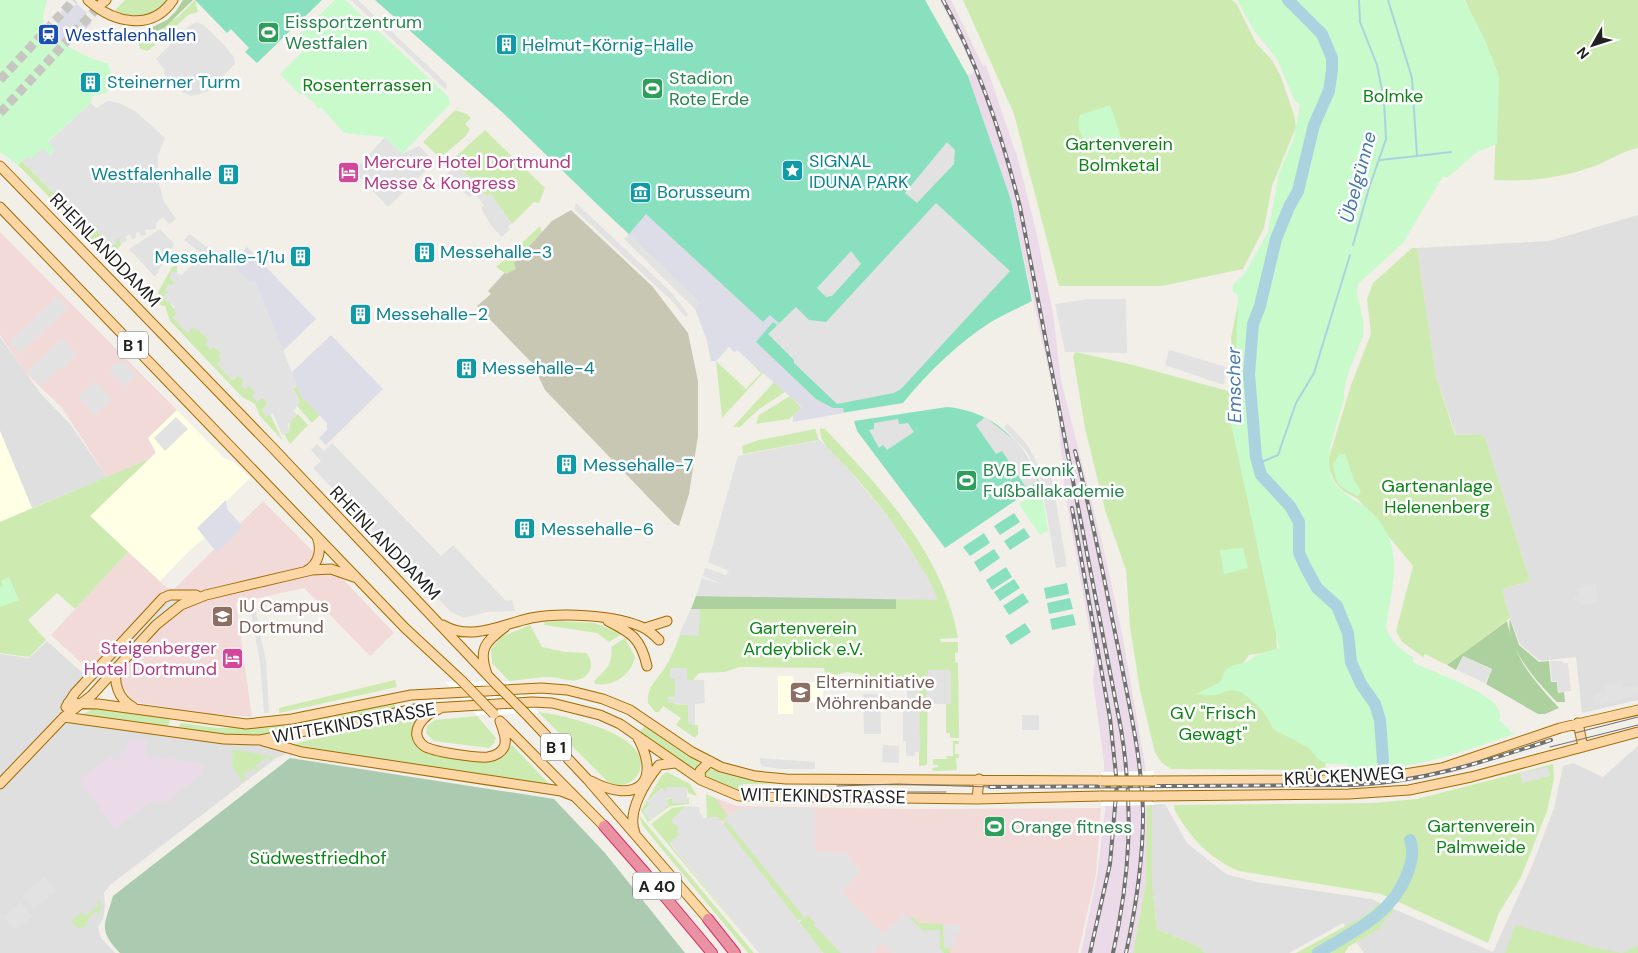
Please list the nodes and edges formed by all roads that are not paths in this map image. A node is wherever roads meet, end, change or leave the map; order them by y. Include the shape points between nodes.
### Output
1 (88, 0) edge
2 (174, 0) edge
3 (0, 166) edge
4 (0, 207) edge
5 (316, 535) junction
6 (306, 571) junction
7 (357, 577) junction
8 (206, 594) junction
9 (170, 595) junction
10 (175, 609) junction
11 (603, 619) junction
12 (437, 620) junction
13 (667, 621) dead end
14 (509, 624) junction
15 (645, 628) junction
16 (624, 629) junction
17 (647, 666) dead end
18 (117, 667) junction
19 (491, 678) junction
20 (411, 695) junction
21 (68, 703) junction
22 (83, 703) junction
23 (444, 707) junction
24 (135, 708) junction
25 (415, 709) junction
26 (1638, 710) edge
27 (64, 716) junction
28 (180, 716) junction
29 (497, 718) junction
30 (1578, 723) junction
31 (174, 732) junction
32 (1638, 732) edge
33 (636, 734) junction
34 (260, 740) junction
35 (1583, 747) junction
36 (710, 761) junction
37 (676, 763) junction
38 (978, 779) junction
39 (588, 780) junction
40 (701, 780) junction
41 (1101, 781) joint
42 (0, 784) edge
43 (574, 796) junction
44 (1101, 796) joint
45 (977, 799) junction
46 (604, 826) joint
47 (637, 835) junction
48 (708, 919) joint
49 (712, 953) edge
50 (735, 953) edge

1 - 2 main road via 111,16 129,22 153,18
3 - 12 main road, RHEINLANDDAMM / B 1
4 - 5 main road, B 1
5 - 6 main road via 320,548 318,558
5 - 7 main road, B 1
6 - 7 main road via 331,569
6 - 8 main road
7 - 29 main road, B 1, bridge
8 - 9 main road
8 - 10 main road
9 - 10 main road via 178,600
9 - 21 main road via 157,605
10 - 18 main road
11 - 14 main road, B 1 via 555,614
11 - 15 main road, B 1
11 - 16 main road, B 1
12 - 14 main road, B 1 via 448,628 469,632
12 - 19 main road, RHEINLANDDAMM / B 1
13 - 15 main road
14 - 19 main road, B 1 via 489,639 484,648 483,658
15 - 16 main road, B 1 via 659,640
16 - 17 main road, B 1 via 641,644
18 - 22 main road
18 - 24 main road via 115,678 120,694
19 - 39 main road, RHEINLANDDAMM / B 1, bridge
20 - 25 main road via 402,699 400,704
20 - 28 main road, WITTEKINDSTRASSE via 261,724
20 - 36 main road, WITTEKINDSTRASSE via 567,690 630,710
21 - 22 main road, WITTEKINDSTRASSE
21 - 27 main road
22 - 24 main road, WITTEKINDSTRASSE
22 - 27 main road
23 - 25 main road, WITTEKINDSTRASSE
23 - 29 main road via 424,717 417,729 423,745 436,750 494,756 503,749 505,742
23 - 33 main road, WITTEKINDSTRASSE via 552,703 600,715
24 - 28 main road, WITTEKINDSTRASSE
25 - 34 main road, WITTEKINDSTRASSE
26 - 30 main road, KRÜCKENWEG
27 - 31 main road, WITTEKINDSTRASSE
27 - 42 main road
28 - 31 main road via 173,725
29 - 43 main road, B 1
30 - 35 main road
30 - 41 main road, KRÜCKENWEG, bridge via 1442,768 1404,774 1323,780
31 - 34 main road, WITTEKINDSTRASSE via 224,740
32 - 35 main road, KRÜCKENWEG
33 - 37 main road, WITTEKINDSTRASSE
33 - 39 main road, B 1 via 647,757 648,768 639,786 627,792 614,792
34 - 43 main road via 302,752 562,791
35 - 44 main road, KRÜCKENWEG, bridge via 1409,790 1349,794
36 - 38 main road, WITTEKINDSTRASSE via 734,771 771,778
36 - 40 main road via 700,771
37 - 40 main road, WITTEKINDSTRASSE
37 - 47 main road via 659,765 641,793 634,815
38 - 41 main road, WITTEKINDSTRASSE
38 - 45 main road
39 - 47 main road, RHEINLANDDAMM / B 1
40 - 45 main road, WITTEKINDSTRASSE via 729,793 749,797
43 - 46 main road, B 1
44 - 45 main road, WITTEKINDSTRASSE
46 - 49 highway, A 40
47 - 48 main road, RHEINLANDDAMM / B 1
48 - 50 highway, RHEINLANDDAMM

